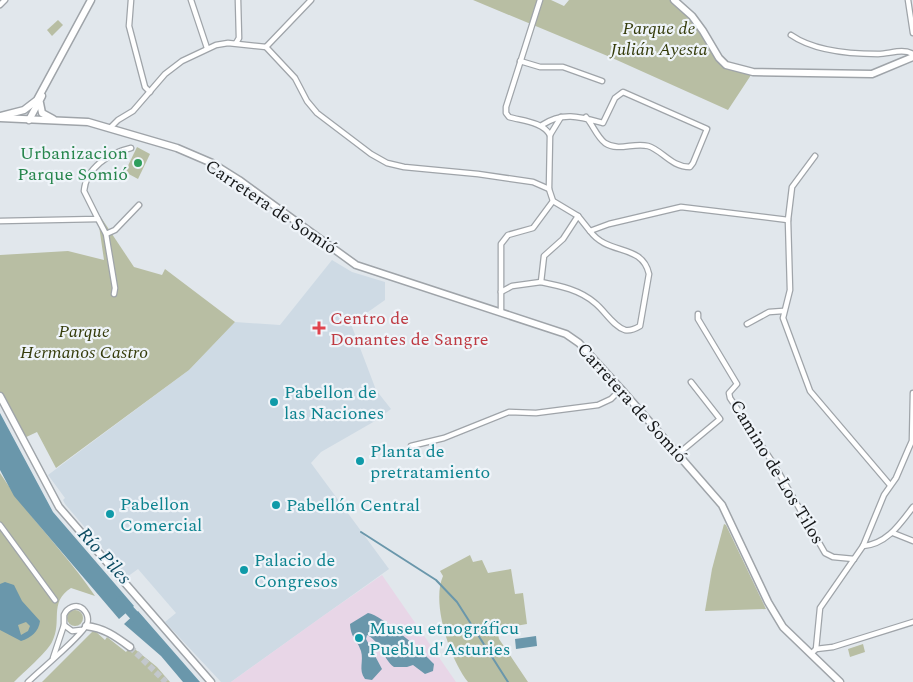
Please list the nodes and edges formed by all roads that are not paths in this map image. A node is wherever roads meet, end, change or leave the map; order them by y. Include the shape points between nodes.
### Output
1 (5, 0) edge
2 (91, 0) edge
3 (131, 0) edge
4 (192, 0) edge
5 (238, 0) edge
6 (310, 0) edge
7 (540, 0) edge
8 (674, 0) edge
9 (908, 0) edge
10 (0, 5) edge
11 (913, 33) edge
12 (791, 35) dead end
13 (236, 43) junction
14 (266, 47) junction
15 (208, 48) junction
16 (913, 55) edge
17 (520, 61) junction
18 (602, 81) dead end
19 (150, 92) junction
20 (38, 101) junction
21 (0, 117) edge
22 (561, 118) junction
23 (586, 118) junction
24 (29, 120) junction
25 (57, 120) junction
26 (604, 123) junction
27 (542, 125) junction
28 (110, 128) junction
29 (550, 135) junction
30 (599, 135) junction
31 (130, 148) dead end
32 (815, 156) dead end
33 (549, 189) junction
34 (553, 201) junction
35 (139, 205) dead end
36 (578, 216) junction
37 (98, 219) junction
38 (788, 220) junction
39 (0, 221) edge
40 (590, 231) junction
41 (106, 234) junction
42 (541, 282) junction
43 (501, 292) junction
44 (114, 294) dead end
45 (783, 311) junction
46 (501, 312) junction
47 (698, 314) dead end
48 (746, 324) dead end
49 (691, 382) dead end
50 (621, 389) junction
51 (913, 394) edge
52 (0, 396) edge
53 (411, 446) dead end
54 (678, 454) junction
55 (890, 485) junction
56 (913, 507) edge
57 (0, 525) edge
58 (893, 532) junction
59 (913, 541) edge
60 (863, 546) junction
61 (854, 559) junction
62 (55, 600) dead end
63 (913, 622) edge
64 (64, 625) junction
65 (84, 628) junction
66 (130, 647) tunnel mouth
67 (813, 652) junction
68 (52, 659) junction
69 (28, 682) edge
70 (211, 682) edge
71 (840, 682) edge

1 - 10 street
2 - 20 street
3 - 19 street via 130,26 145,88
4 - 15 street
5 - 13 street via 239,38
6 - 14 street
7 - 17 street
8 - 16 street via 703,31 719,58 735,69 872,74
9 - 11 street
12 - 16 street via 812,46 879,54 907,51
13 - 14 street
13 - 15 street
14 - 33 street via 295,78 306,101 317,113 387,163 526,181
15 - 19 street via 182,61
17 - 18 street via 540,67 563,67
17 - 27 street via 506,113
19 - 28 street via 133,111
20 - 21 street via 24,110
20 - 24 street
20 - 25 street via 42,113
21 - 24 street, Carretera de Somió
22 - 23 street via 575,114
22 - 27 street
22 - 29 street
23 - 26 street
23 - 30 street
24 - 25 street, Carretera de Somió
25 - 28 street, Carretera de Somió via 88,122
26 - 30 street
26 - 30 street via 615,98 623,92 707,129 690,167 662,157 649,147 611,146
27 - 29 street
28 - 46 street, Carretera de Somió via 177,148 212,163 356,265
29 - 33 street
31 - 37 street via 100,162 90,172 84,192
32 - 38 street via 792,187
33 - 34 street
34 - 36 street
34 - 43 street via 533,228 504,238 501,244
35 - 41 street via 115,230
36 - 40 street
36 - 42 street via 563,238 544,256
37 - 39 street
37 - 41 street
38 - 40 street via 681,207
38 - 45 street via 790,290
40 - 42 street via 606,246 633,252 646,264 649,274 640,326 624,330 594,302 576,291
41 - 44 street
42 - 43 street via 512,286
43 - 46 street
45 - 48 street via 769,312
45 - 55 street via 786,330 810,391
46 - 50 street, Carretera de Somió via 566,334 579,343
47 - 61 street, Camino de Los Tilos via 737,384 730,398 776,466 825,553
49 - 54 street via 720,419
50 - 53 street via 598,405 536,413 509,412 444,438
50 - 54 street, Carretera de Somió
51 - 55 street via 912,441
52 - 70 street via 59,507
54 - 67 street, Carretera de Somió via 722,504 783,627
55 - 60 street
56 - 58 street
57 - 62 street
58 - 59 street
58 - 60 street
60 - 61 street
61 - 67 street via 820,608
63 - 67 street
64 - 65 street via 72,631
64 - 65 street via 65,612 76,606 86,613
64 - 68 street
65 - 66 street via 98,627
65 - 68 street
67 - 71 street, Carretera de Somió
68 - 69 street

